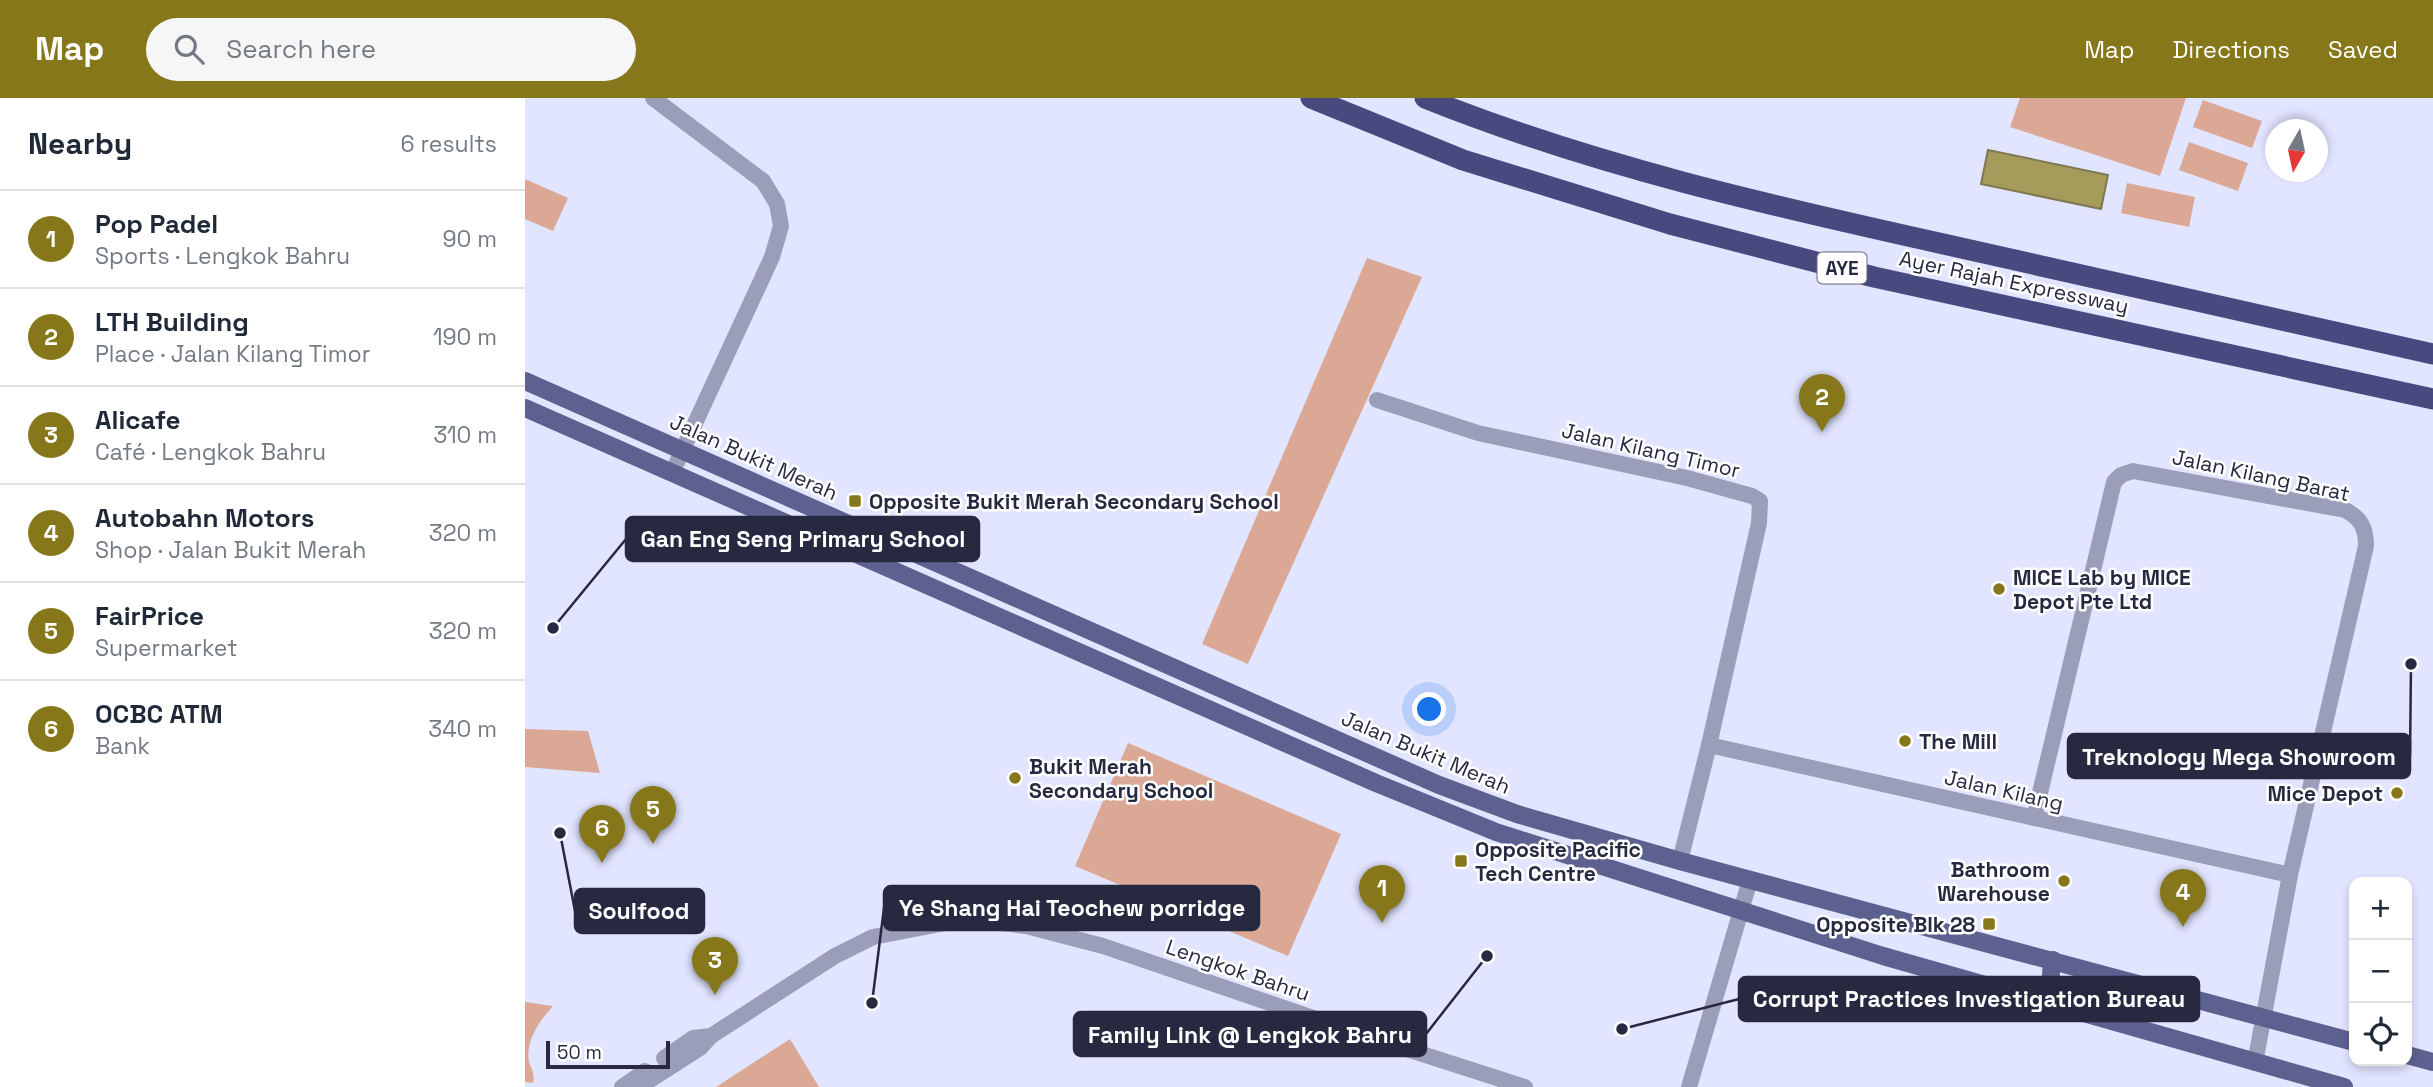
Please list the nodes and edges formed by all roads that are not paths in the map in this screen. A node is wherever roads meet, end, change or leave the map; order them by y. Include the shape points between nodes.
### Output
1 (653, 98) edge
2 (1311, 98) edge
3 (1425, 98) edge
4 (2433, 354) edge
5 (525, 381) edge
6 (2433, 399) edge
7 (1377, 401) dead end
8 (525, 408) edge
9 (683, 450) junction
10 (672, 473) junction
11 (1709, 745) junction
12 (2034, 818) junction
13 (1680, 861) junction
14 (2290, 875) junction
15 (1749, 880) junction
16 (1741, 911) junction
17 (2053, 960) junction
18 (2089, 1015) junction
19 (2265, 1018) junction
20 (711, 1035) junction
21 (2349, 1041) edge
22 (2412, 1056) edge
23 (2433, 1062) edge
24 (2255, 1063) junction
25 (622, 1087) edge
26 (639, 1087) edge
27 (1525, 1087) edge
28 (1689, 1087) edge
29 (2344, 1087) edge

1 - 9 street via 763,181 777,204 781,226 772,257
2 - 6 highway, Ayer Rajah Expressway / AYE via 1463,160 1670,224 1874,277
3 - 4 highway, Ayer Rajah Expressway / AYE via 1677,182
5 - 9 main road, Jalan Bukit Merah
7 - 11 street, Jalan Kilang Timor via 1478,433 1687,478 1760,501 1759,523
8 - 10 main road
9 - 10 street
9 - 13 main road, Jalan Bukit Merah via 1439,785 1517,814
10 - 16 main road via 1438,810
11 - 12 street, Jalan Kilang
11 - 13 street, Jalan Kilang Timor
12 - 14 street, Jalan Kilang
12 - 14 street, Jalan Kilang Barat via 2114,482 2121,475 2133,471 2345,510 2361,522 2366,546
13 - 15 main road, Jalan Bukit Merah
14 - 19 street, Jalan Kilang Barat
15 - 16 street
15 - 17 main road, Jalan Bukit Merah
16 - 18 main road
16 - 28 street
17 - 18 main road via 2054,992 2065,1004
17 - 19 main road, Jalan Bukit Merah
18 - 24 main road
19 - 21 main road, Jalan Bukit Merah
19 - 24 street, Jalan Kilang Barat
20 - 25 street, Lengkok Bahru via 693,1038
20 - 26 street, Lengkok Bahru via 700,1048
20 - 27 street, Lengkok Bahru via 873,937 951,922 992,922 1103,946
22 - 23 main road
24 - 29 main road

